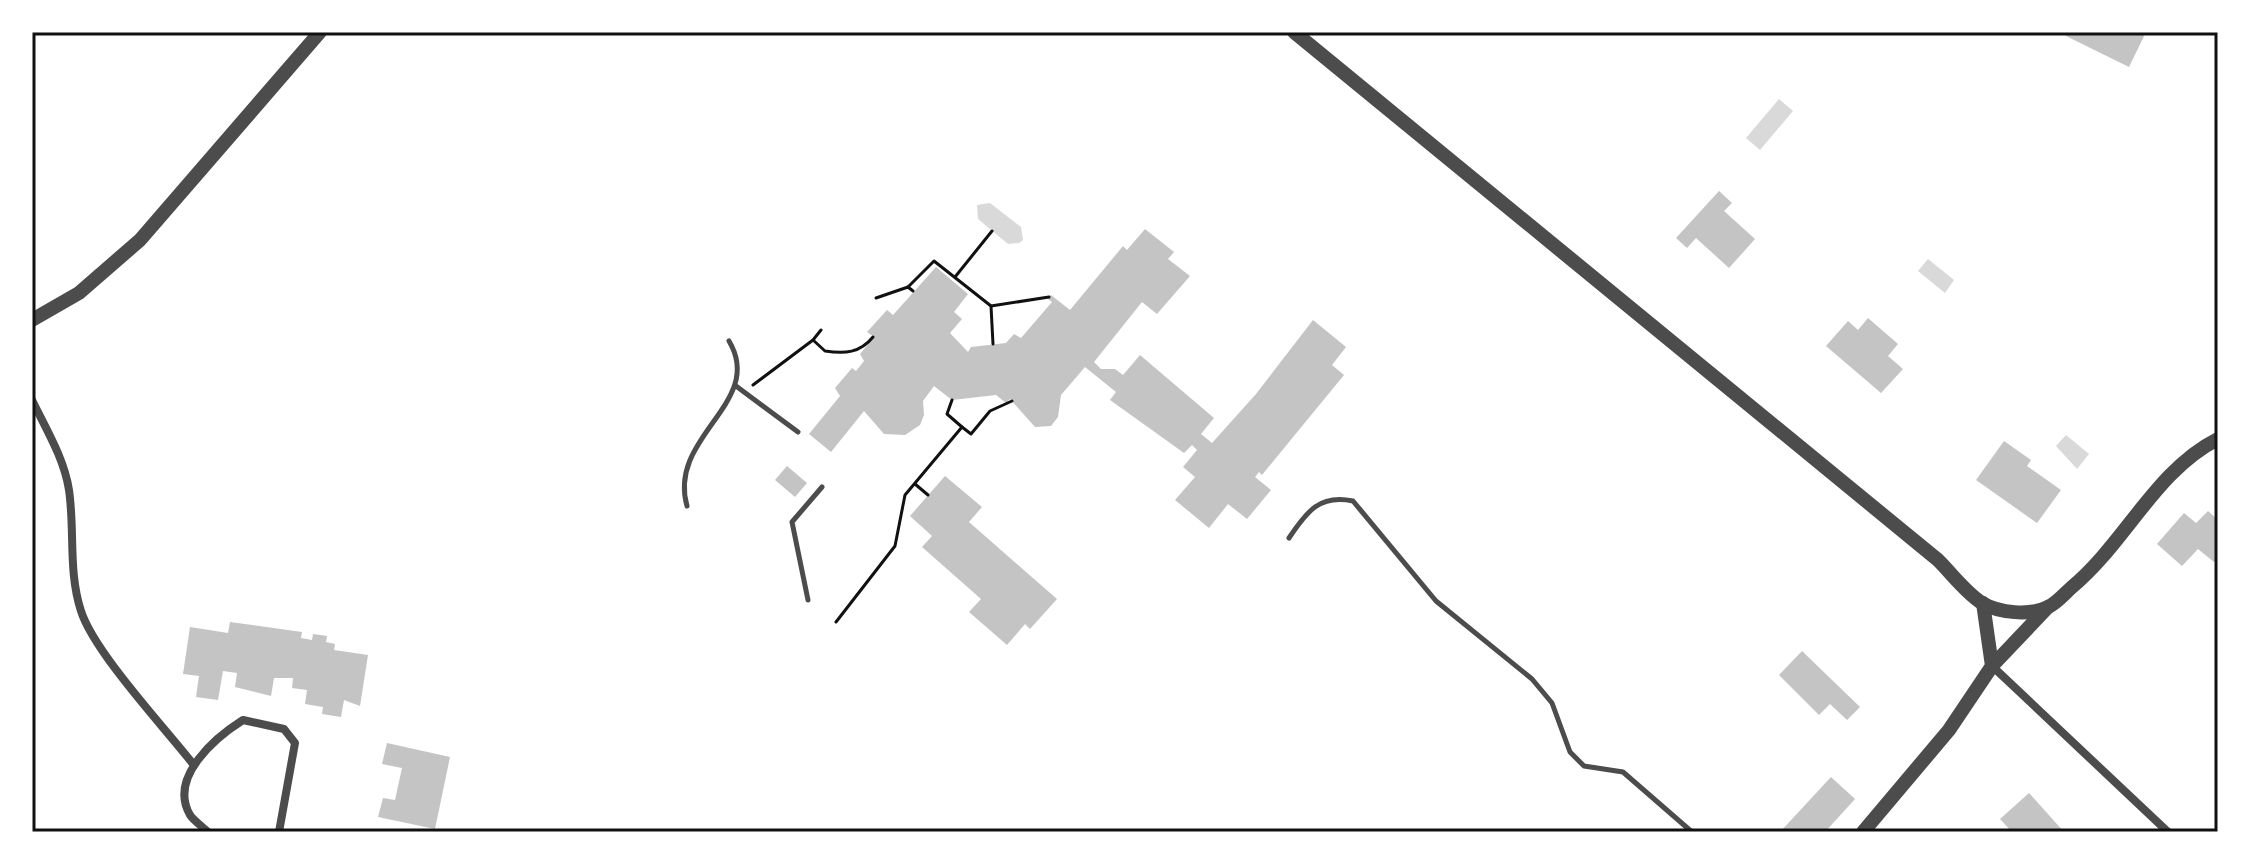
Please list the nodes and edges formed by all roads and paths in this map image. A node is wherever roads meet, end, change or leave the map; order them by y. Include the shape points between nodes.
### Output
1 (320, 32) edge
2 (1294, 32) edge
3 (992, 231) dead end
4 (955, 277) junction
5 (908, 287) junction
6 (913, 291) dead end
7 (1049, 297) dead end
8 (876, 298) dead end
9 (991, 306) junction
10 (32, 320) edge
11 (821, 330) dead end
12 (873, 337) dead end
13 (813, 340) junction
14 (729, 341) dead end
15 (993, 344) dead end
16 (736, 386) junction
17 (744, 392) junction
18 (32, 400) edge
19 (952, 400) dead end
20 (1012, 401) dead end
21 (962, 427) junction
22 (798, 432) dead end
23 (2218, 439) edge
24 (915, 484) junction
25 (822, 487) dead end
26 (928, 495) dead end
27 (687, 506) dead end
28 (1289, 538) dead end
29 (808, 600) dead end
30 (1983, 603) junction
31 (2048, 607) junction
32 (836, 622) dead end
33 (1992, 666) junction
34 (193, 764) junction
35 (208, 832) edge
36 (279, 832) edge
37 (1692, 832) edge
38 (1863, 832) edge
39 (2168, 832) edge

1 - 10 street via 140,240 79,293
2 - 30 street via 1938,560
3 - 4 path
4 - 5 path via 934,261
4 - 9 path
5 - 6 path
5 - 8 path
7 - 9 path
9 - 15 path
11 - 13 path
12 - 13 path via 859,349 841,353 825,351
13 - 17 path
14 - 16 lane via 737,358
16 - 17 lane
16 - 27 lane via 685,467
17 - 22 lane
18 - 34 street via 62,460 69,490 72,578 82,615 103,650
19 - 21 path via 947,414
20 - 21 path via 990,411 971,434
21 - 24 path
23 - 31 street via 2199,448 2169,476 2123,536
24 - 26 path
24 - 32 path via 902,501 895,546
25 - 29 lane via 792,522
28 - 37 lane via 1305,513 1321,501 1353,501 1436,601 1532,679 1552,703 1570,752 1584,766 1623,772
30 - 31 street via 2015,612
30 - 33 street
31 - 33 street
33 - 38 street via 1949,730
33 - 39 street
34 - 35 street via 185,798 191,815
34 - 36 street via 243,720 284,729 295,743

